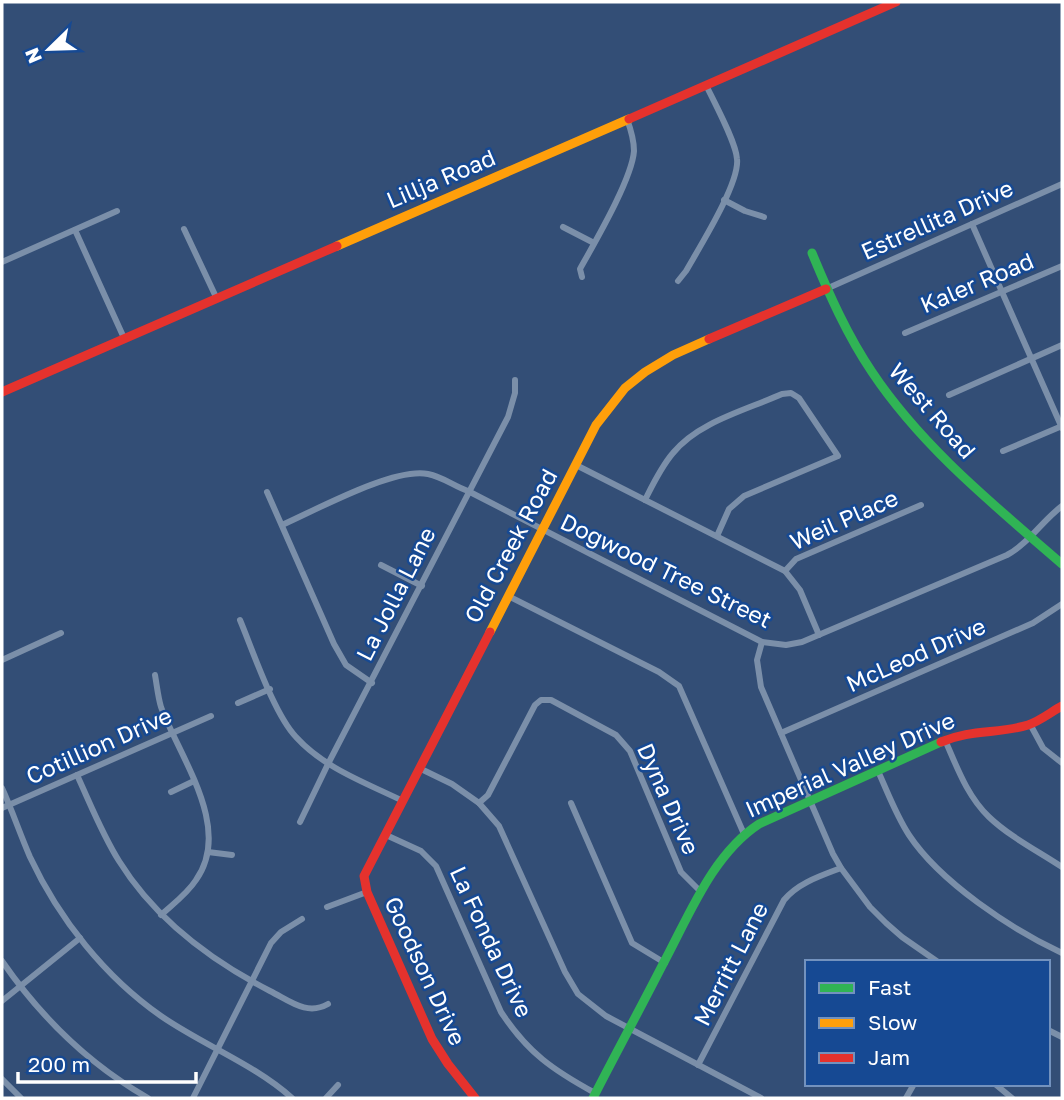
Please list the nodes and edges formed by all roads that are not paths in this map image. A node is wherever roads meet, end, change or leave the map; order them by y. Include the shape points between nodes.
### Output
1 (896, 2) edge
2 (706, 85) junction
3 (627, 119) junction
4 (1062, 184) edge
5 (724, 200) junction
6 (117, 211) dead end
7 (764, 217) dead end
8 (972, 224) junction
9 (563, 227) dead end
10 (184, 229) dead end
11 (75, 230) junction
12 (594, 243) junction
13 (812, 253) dead end
14 (2, 262) edge
15 (1062, 266) edge
16 (582, 278) dead end
17 (678, 281) dead end
18 (826, 289) junction
19 (1002, 292) junction
20 (216, 297) junction
21 (905, 333) dead end
22 (124, 338) junction
23 (1062, 345) edge
24 (1032, 359) junction
25 (515, 380) dead end
26 (2, 392) edge
27 (949, 395) dead end
28 (1062, 427) edge
29 (1003, 451) dead end
30 (576, 465) junction
31 (468, 491) junction
32 (267, 492) dead end
33 (645, 500) junction
34 (921, 505) dead end
35 (1062, 506) edge
36 (282, 525) junction
37 (543, 530) junction
38 (717, 536) junction
39 (1031, 536) junction
40 (1062, 564) edge
41 (381, 565) dead end
42 (785, 571) junction
43 (422, 586) junction
44 (508, 596) junction
45 (1062, 604) edge
46 (240, 620) dead end
47 (61, 634) dead end
48 (819, 635) junction
49 (762, 642) junction
50 (2, 660) edge
51 (155, 675) dead end
52 (372, 683) junction
53 (270, 689) junction
54 (238, 703) dead end
55 (1062, 706) edge
56 (211, 716) dead end
57 (1030, 723) junction
58 (172, 733) junction
59 (781, 733) junction
60 (945, 740) junction
61 (1062, 763) edge
62 (328, 764) junction
63 (419, 768) junction
64 (878, 771) junction
65 (77, 775) junction
66 (194, 781) junction
67 (2, 788) edge
68 (171, 792) dead end
69 (403, 801) junction
70 (810, 801) junction
71 (479, 803) junction
72 (571, 803) dead end
73 (9, 804) junction
74 (2, 808) edge
75 (300, 822) dead end
76 (744, 834) junction
77 (386, 835) junction
78 (208, 852) junction
79 (232, 855) dead end
80 (1062, 867) edge
81 (841, 868) junction
82 (367, 892) junction
83 (701, 892) junction
84 (327, 907) dead end
85 (161, 915) junction
86 (302, 919) dead end
87 (80, 938) junction
88 (1059, 951) edge
89 (935, 960) edge
90 (2, 961) edge
91 (664, 963) junction
92 (253, 982) junction
93 (20, 987) junction
94 (2, 1001) edge
95 (328, 1004) dead end
96 (631, 1029) junction
97 (218, 1051) junction
98 (698, 1065) junction
99 (2, 1079) edge
100 (338, 1086) dead end
101 (997, 1086) edge
102 (12, 1095) edge
103 (594, 1096) edge
104 (21, 1098) edge
105 (148, 1098) edge
106 (193, 1098) edge
107 (292, 1098) edge
108 (326, 1098) edge
109 (475, 1098) edge
110 (761, 1098) edge
111 (1012, 1098) edge

1 - 2 street, Lillja Road
2 - 3 street, Lillja Road
2 - 5 street via 738,161
3 - 12 street via 633,137 632,162
3 - 20 street, Lillja Road
4 - 8 street, Estrellita Drive
5 - 7 street
5 - 17 street
6 - 11 street
8 - 18 street, Estrellita Drive
8 - 19 street
9 - 12 street
10 - 20 street
11 - 14 street
11 - 22 street
12 - 16 street via 580,269
13 - 18 street, West Road
15 - 19 street, Kaler Road
18 - 30 street, Old Creek Road via 673,355 645,372 625,388 596,425
18 - 39 street, West Road via 866,363 902,413 944,459
19 - 21 street, Kaler Road
19 - 24 street
20 - 22 street, Lillja Road
22 - 26 street, Lillja Road
23 - 24 street
24 - 27 street
24 - 28 street
25 - 31 street, La Jolla Lane via 512,407
28 - 29 street
30 - 33 street
30 - 37 street, Old Creek Road
31 - 36 street, Dogwood Tree Street via 414,472 392,477
31 - 37 street, Dogwood Tree Street
31 - 43 street, La Jolla Lane
32 - 36 street
33 - 38 street
33 - 38 street via 667,461 699,430 791,393 838,456 744,496 729,509
34 - 42 street, Weil Place via 796,559
35 - 39 street, Dogwood Tree Street
36 - 52 street via 346,665
37 - 44 street, Old Creek Road
37 - 49 street, Dogwood Tree Street
38 - 42 street
39 - 40 street, West Road
39 - 48 street, Dogwood Tree Street via 1007,555
41 - 43 street
42 - 48 street via 800,590
43 - 52 street, La Jolla Lane
44 - 63 street, Old Creek Road
44 - 76 street via 679,686
45 - 59 street, McLeod Drive via 1033,623
46 - 53 street
47 - 50 street
48 - 49 street, Dogwood Tree Street via 786,645
49 - 59 street via 758,673
51 - 58 street via 160,705
52 - 62 street, La Jolla Lane
53 - 54 street
53 - 62 street via 294,736
55 - 57 street, Imperial Valley Drive
56 - 58 street, Cotillion Drive
57 - 60 street, Imperial Valley Drive
57 - 61 street via 1043,748
58 - 65 street, Cotillion Drive
58 - 66 street
59 - 70 street
60 - 64 street, Imperial Valley Drive
60 - 80 street via 964,784 988,817
62 - 69 street
62 - 75 street, La Jolla Lane
63 - 69 street, Old Creek Road
63 - 71 street
64 - 70 street, Imperial Valley Drive
64 - 88 street via 909,835 939,872 999,916
65 - 73 street, Cotillion Drive
65 - 85 street via 120,863
66 - 68 street
66 - 78 street via 210,825
67 - 73 street
69 - 77 street, Old Creek Road
70 - 76 street, Imperial Valley Drive
70 - 81 street
71 - 83 street, Dyna Drive via 488,795 535,705 551,699 623,741 681,873
71 - 96 street via 506,837 570,983 589,1004
72 - 91 street via 632,943
73 - 74 street, Cotillion Drive
73 - 87 street via 48,892
76 - 83 street, Imperial Valley Drive via 720,860
77 - 82 street, Old Creek Road via 364,876
77 - 103 street, La Fonda Drive via 421,850 436,866 513,1030 557,1072
78 - 79 street
78 - 85 street via 196,880
81 - 89 street via 886,923
81 - 98 street, Merritt Lane via 802,884 784,900
82 - 84 street
82 - 109 street, Goodson Drive via 432,1039
83 - 91 street, Imperial Valley Drive
85 - 92 street via 199,948
86 - 92 street via 271,943
87 - 93 street
87 - 97 street via 130,991
90 - 93 street
91 - 96 street, Imperial Valley Drive
92 - 95 street via 307,1010
92 - 97 street
93 - 94 street
93 - 105 street via 78,1047
96 - 98 street
96 - 103 street, Imperial Valley Drive
97 - 106 street
97 - 107 street
98 - 110 street
99 - 102 street
100 - 108 street
101 - 111 street
102 - 104 street

